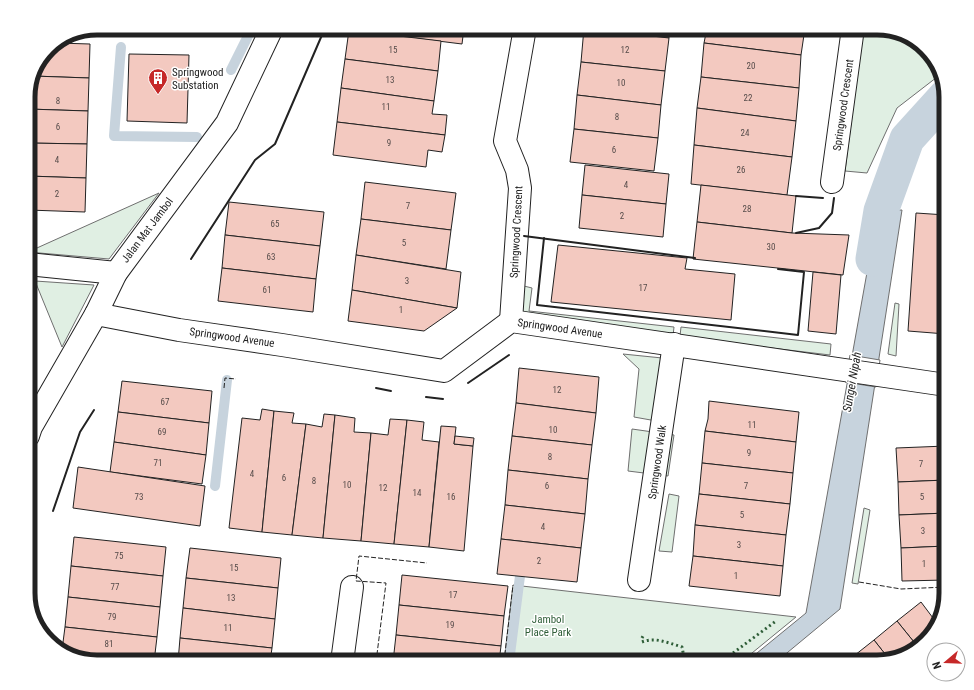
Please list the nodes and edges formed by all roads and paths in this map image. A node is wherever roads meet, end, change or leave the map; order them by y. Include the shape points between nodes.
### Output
1 (269, 35) edge
2 (524, 35) edge
3 (852, 35) edge
4 (832, 182) dead end
5 (35, 265) edge
6 (116, 273) junction
7 (96, 314) junction
8 (511, 321) junction
9 (674, 344) junction
10 (939, 384) edge
11 (35, 422) edge
12 (639, 580) dead end
13 (352, 587) dead end
14 (343, 655) edge

1 - 6 street, Jalan Mat Jambol via 227,123
2 - 8 street, Springwood Crescent via 504,141 517,170 520,188
3 - 4 street, Springwood Crescent
5 - 6 street
6 - 7 street, Jalan Mat Jambol
7 - 8 street, Springwood Avenue via 179,330 444,371
7 - 11 street, Jalan Mat Jambol
8 - 9 street, Springwood Avenue
9 - 10 street, Springwood Avenue
9 - 12 street, Springwood Walk
13 - 14 street

